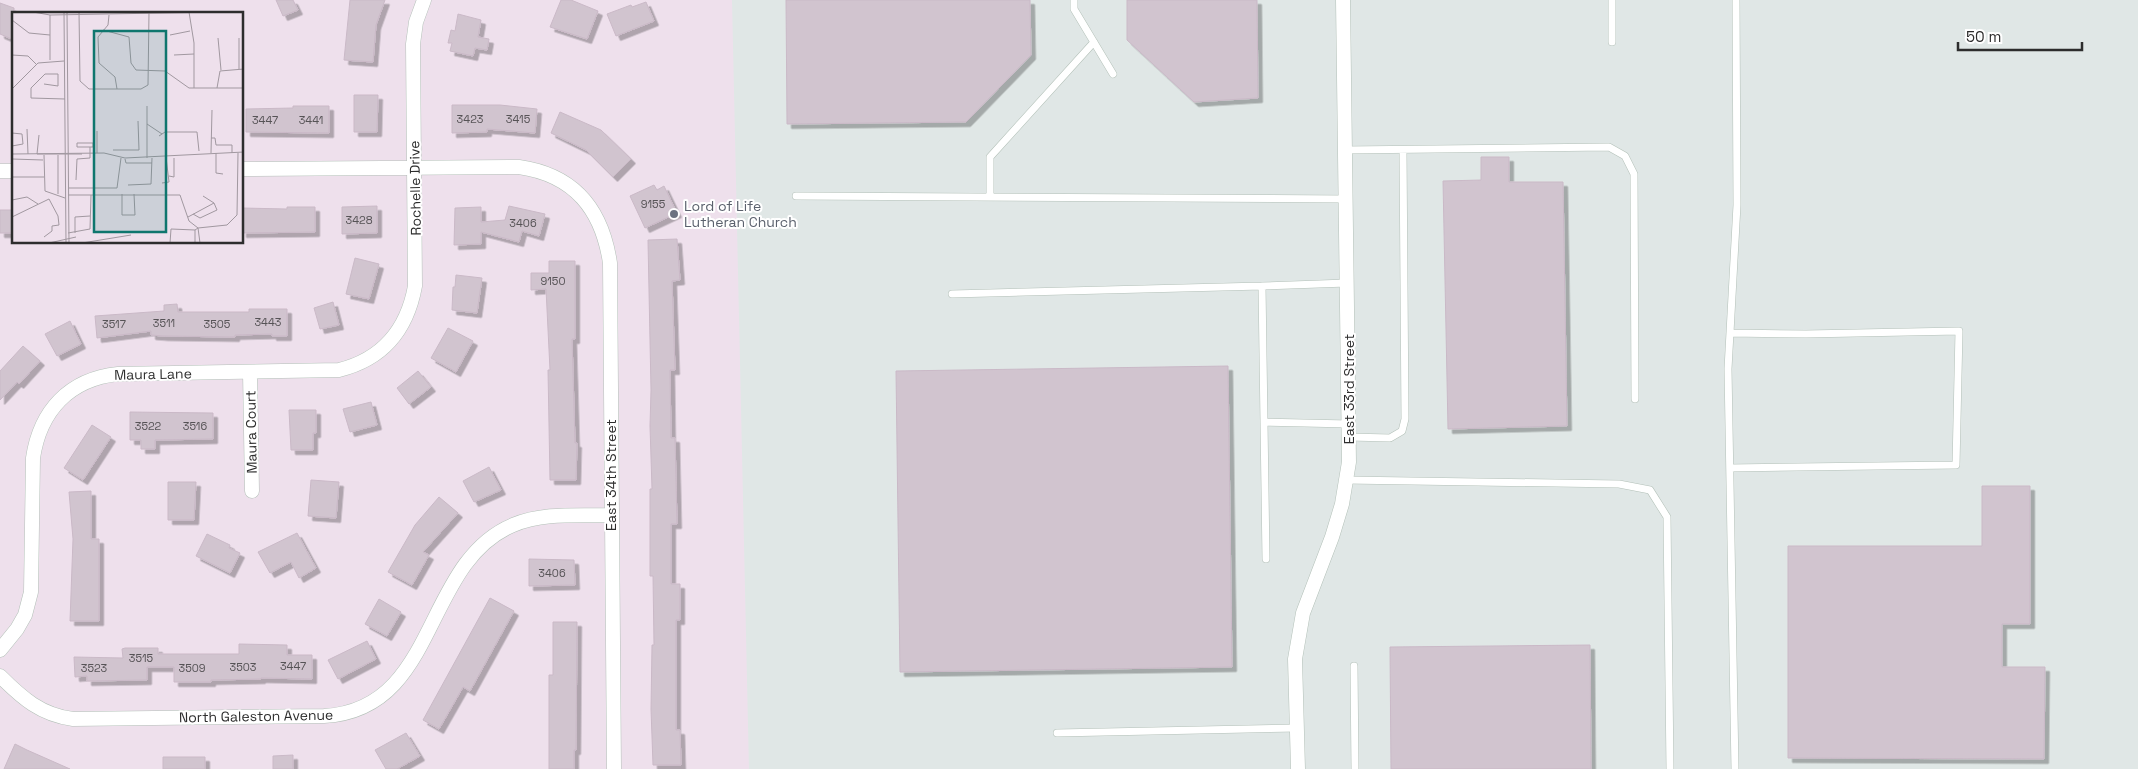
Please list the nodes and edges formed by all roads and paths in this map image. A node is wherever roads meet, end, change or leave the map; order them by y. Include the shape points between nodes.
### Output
1 (424, 0) edge
2 (1074, 0) edge
3 (1343, 0) edge
4 (1612, 0) edge
5 (1736, 0) edge
6 (1094, 42) junction
7 (1612, 42) dead end
8 (1113, 74) dead end
9 (1346, 150) junction
10 (1403, 150) junction
11 (414, 168) junction
12 (244, 170) edge
13 (796, 196) dead end
14 (990, 197) junction
15 (1347, 199) junction
16 (1348, 283) junction
17 (1262, 286) junction
18 (952, 294) dead end
19 (1730, 333) junction
20 (368, 359) joint
21 (250, 372) junction
22 (1635, 400) dead end
23 (1264, 422) junction
24 (1349, 430) junction
25 (1730, 468) junction
26 (1346, 480) junction
27 (252, 492) dead end
28 (611, 515) junction
29 (1266, 559) dead end
30 (0, 650) edge
31 (1354, 666) dead end
32 (0, 676) edge
33 (1297, 728) junction
34 (1057, 733) dead end
35 (614, 769) edge
36 (1298, 769) edge
37 (1355, 769) edge
38 (1670, 769) edge
39 (1735, 769) edge

1 - 11 street, Rochelle Drive via 413,44
2 - 6 lane via 1074,9
3 - 9 street, East 33rd Street
4 - 7 lane
5 - 19 lane via 1737,205
6 - 8 lane
6 - 14 lane via 990,157
9 - 10 lane
9 - 15 street, East 33rd Street
10 - 22 lane via 1609,147 1624,156 1634,174
10 - 24 lane via 1405,419 1402,431 1390,438
11 - 12 street, East 34th Street
11 - 20 street, Rochelle Drive via 416,270 413,301 400,329
11 - 28 street, East 34th Street via 526,168 552,177 574,191 595,214 602,227 610,263
13 - 14 lane
14 - 15 lane
15 - 16 street, East 33rd Street
16 - 17 lane
16 - 24 street, East 33rd Street
17 - 18 lane
17 - 23 lane
19 - 25 lane
19 - 25 lane via 1959,331 1956,465
20 - 21 street, Maura Lane via 332,371
21 - 27 street, Maura Court
21 - 30 street, Maura Lane via 110,375 84,383 55,404 36,437 33,458 30,600 14,636
23 - 24 lane
23 - 29 lane
24 - 26 street, East 33rd Street
25 - 39 lane
26 - 33 street, East 33rd Street via 1332,537 1303,613 1295,659
26 - 38 lane via 1619,484 1650,490 1667,516
28 - 32 street, North Galeston Avenue via 540,517 511,526 492,537 466,564 401,678 378,700 357,711 324,716 73,719 37,708
28 - 35 street, East 34th Street
31 - 37 lane
33 - 34 lane
33 - 36 street, East 33rd Street

